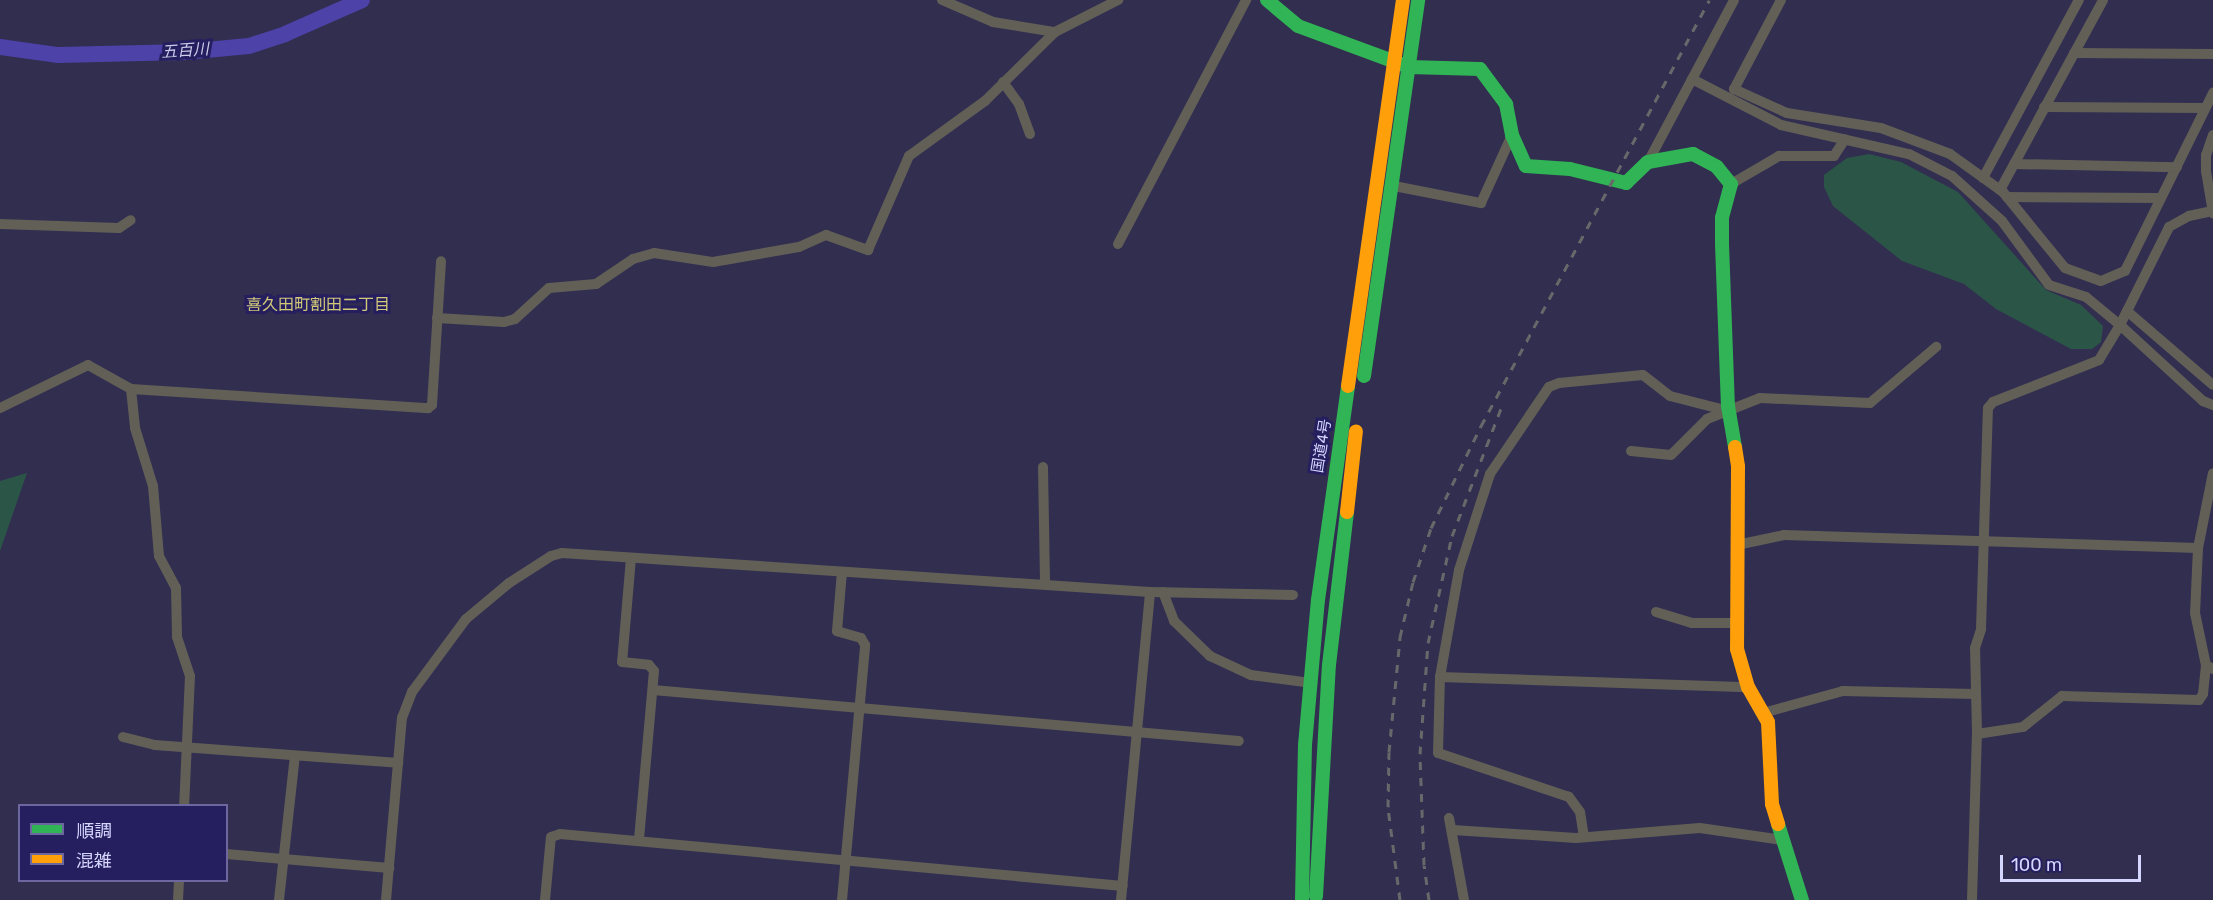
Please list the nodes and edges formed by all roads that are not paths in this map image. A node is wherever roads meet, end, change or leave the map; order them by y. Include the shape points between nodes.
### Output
1 (942, 0) edge
2 (1118, 0) edge
3 (1246, 0) edge
4 (1267, 0) edge
5 (1403, 0) edge
6 (1418, 0) edge
7 (1734, 0) edge
8 (1781, 0) edge
9 (2079, 0) edge
10 (2103, 0) edge
11 (1055, 32) junction
12 (2074, 53) junction
13 (2213, 54) edge
14 (1394, 62) junction
15 (1409, 67) junction
16 (1692, 79) junction
17 (1003, 82) junction
18 (2213, 93) edge
19 (1731, 94) junction
20 (2044, 107) junction
21 (2205, 108) junction
22 (1030, 134) dead end
23 (1512, 135) junction
24 (2213, 135) edge
25 (1845, 139) junction
26 (1648, 162) junction
27 (2014, 164) junction
28 (2177, 167) junction
29 (1983, 178) junction
30 (1731, 184) junction
31 (1394, 186) junction
32 (2004, 193) junction
33 (2161, 198) junction
34 (2213, 212) edge
35 (131, 220) dead end
36 (0, 224) edge
37 (1118, 244) dead end
38 (441, 261) dead end
39 (2127, 311) junction
40 (437, 318) junction
41 (2120, 325) junction
42 (1936, 346) dead end
43 (2213, 385) edge
44 (131, 389) junction
45 (2213, 405) edge
46 (0, 408) edge
47 (1729, 411) junction
48 (1631, 451) dead end
49 (1043, 467) dead end
50 (2213, 473) edge
51 (1983, 541) junction
52 (1737, 545) junction
53 (2198, 548) junction
54 (631, 558) junction
55 (842, 572) junction
56 (1045, 584) junction
57 (1150, 592) junction
58 (1163, 592) junction
59 (1293, 595) dead end
60 (1656, 612) dead end
61 (1736, 623) junction
62 (2209, 667) edge
63 (1440, 677) junction
64 (1309, 683) junction
65 (1328, 684) junction
66 (1748, 687) junction
67 (653, 690) junction
68 (1975, 694) junction
69 (860, 709) junction
70 (1762, 712) junction
71 (1138, 732) junction
72 (1977, 734) junction
73 (123, 737) dead end
74 (1239, 741) dead end
75 (186, 746) junction
76 (295, 756) junction
77 (398, 763) junction
78 (184, 804) edge
79 (1449, 818) dead end
80 (1453, 830) junction
81 (1584, 837) junction
82 (639, 840) junction
83 (1782, 840) junction
84 (228, 854) edge
85 (283, 860) junction
86 (846, 860) junction
87 (389, 868) junction
88 (179, 882) edge
89 (1123, 886) junction
90 (178, 900) edge
91 (279, 900) edge
92 (386, 900) edge
93 (545, 900) edge
94 (842, 900) edge
95 (1121, 900) edge
96 (1302, 900) edge
97 (1316, 900) edge
98 (1464, 900) edge
99 (1802, 900) edge
100 (1972, 900) edge

1 - 11 street via 993,22
2 - 11 street
3 - 37 street
4 - 14 main road via 1298,26
5 - 14 main road, 国道4号
6 - 15 main road, 国道4号
7 - 16 street
8 - 19 street
9 - 29 street
10 - 12 street
11 - 17 street
12 - 13 street
12 - 20 street
14 - 15 main road
14 - 64 main road, 国道4号 via 1327,526
15 - 23 main road via 1480,69 1506,104
15 - 31 main road, 国道4号
16 - 19 street
16 - 26 street
17 - 22 street via 1018,104
17 - 40 street via 985,101 909,156 868,250 826,235 799,247 713,262 654,254 633,258 596,284 549,288 515,319 504,322
18 - 21 street
19 - 25 street via 1781,125
19 - 29 street via 1787,113 1904,134 1950,154
20 - 21 street
20 - 27 street
21 - 28 street
23 - 26 main road via 1526,166 1531,168 1570,169 1626,183
23 - 31 street via 1481,203
24 - 34 street via 2206,163
25 - 30 street via 1834,156 1779,156
25 - 41 street via 1909,154 1952,176 2002,221 2049,285 2086,297
26 - 30 main road via 1693,154 1717,167
27 - 28 street
27 - 32 street
28 - 33 street
29 - 32 street
30 - 47 main road via 1722,218
31 - 65 main road, 国道4号 via 1352,461
32 - 33 street
32 - 33 street via 2065,268 2101,281 2125,271
34 - 39 street via 2179,220 2169,227
35 - 36 street via 118,228
38 - 40 street
39 - 41 street
39 - 43 street
40 - 44 street via 432,405 428,408
41 - 45 street via 2203,401
41 - 51 street via 2099,360 1993,402 1988,408
42 - 47 street via 1870,403 1776,396
44 - 46 street via 98,369 81,366
44 - 75 street via 135,428 153,486 159,556 176,588 177,637 190,676
47 - 48 street via 1700,424 1671,455
47 - 52 main road via 1738,467
47 - 63 street via 1670,396 1643,375 1549,387 1490,474 1459,570
49 - 56 street
50 - 53 street
51 - 52 street via 1784,535
51 - 53 street
51 - 68 street
52 - 61 main road
53 - 62 street via 2195,613
54 - 55 street
54 - 67 street via 622,662 652,667
54 - 77 street via 551,556 509,583 466,619 412,692 402,718
55 - 56 street
55 - 69 street via 837,631 861,639 865,645
56 - 57 street
57 - 58 street
57 - 71 street
58 - 59 street
58 - 64 street via 1174,621 1210,656 1251,675
60 - 61 street via 1692,623
61 - 66 main road via 1740,668
62 - 72 street via 2199,700 2062,696 2023,727
63 - 66 street
63 - 81 street via 1438,753 1569,797 1580,812
64 - 65 street
64 - 96 main road, 国道4号
65 - 97 main road, 国道4号
66 - 70 main road
67 - 69 street
67 - 82 street
68 - 70 street via 1843,691
68 - 72 street
69 - 71 street
69 - 86 street
70 - 83 main road via 1772,738 1771,795
71 - 74 street
71 - 89 street
72 - 100 street
73 - 75 street via 155,745
75 - 76 street
75 - 78 street via 189,753
76 - 77 street
76 - 85 street
77 - 87 street
79 - 80 street
80 - 81 street
80 - 98 street
81 - 83 street via 1700,828
82 - 86 street
82 - 93 street via 561,834 552,837
83 - 99 main road
84 - 85 street
85 - 87 street
85 - 91 street
86 - 89 street
86 - 94 street
87 - 92 street
88 - 90 street
89 - 95 street

